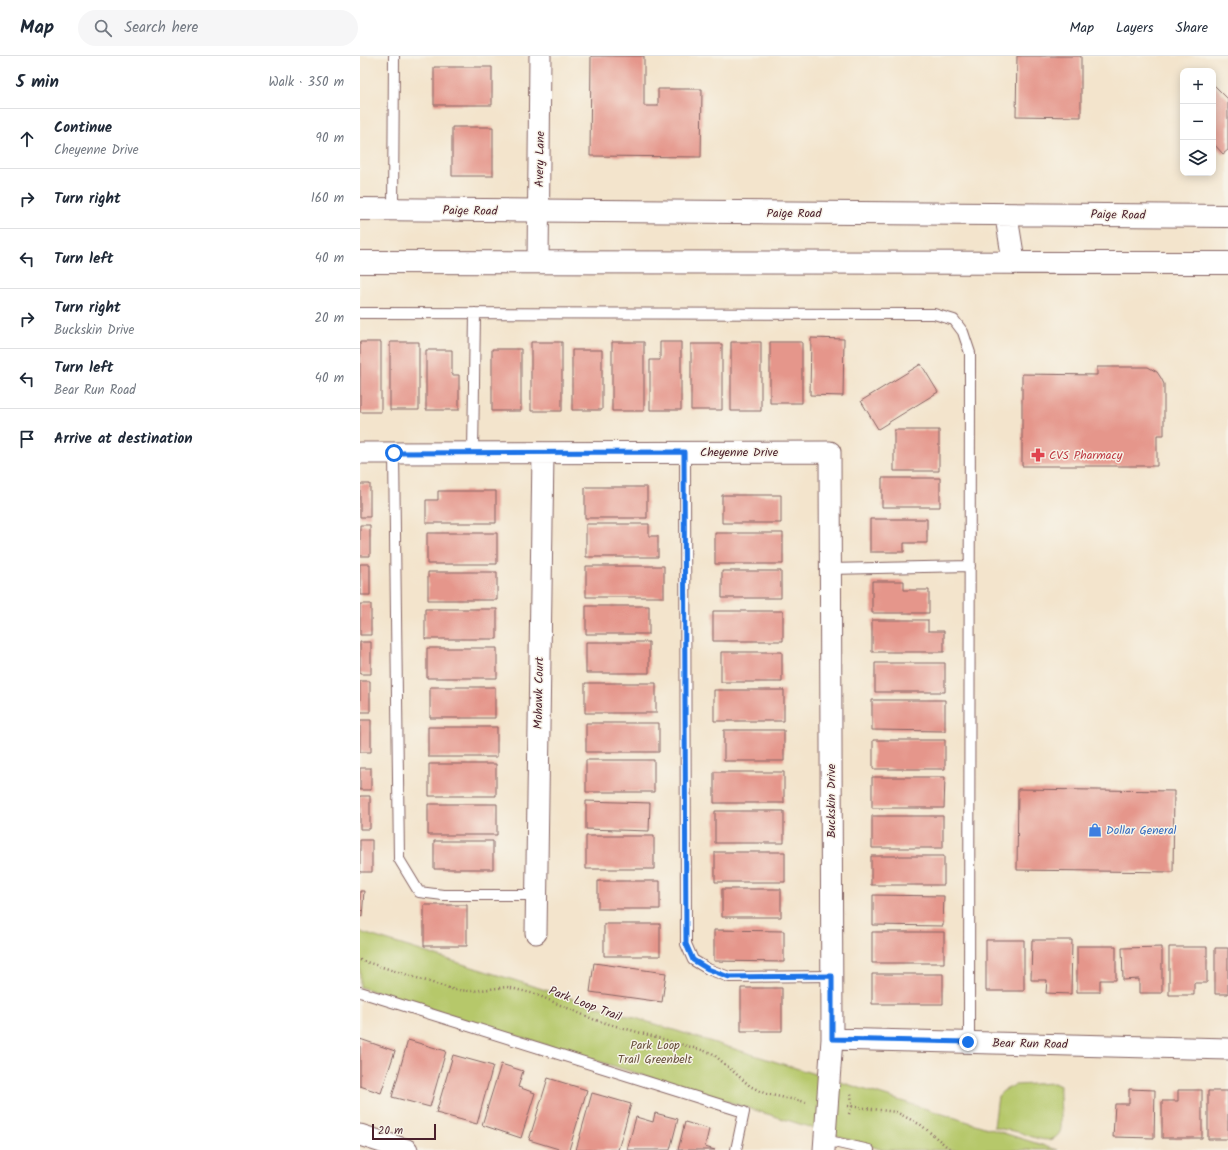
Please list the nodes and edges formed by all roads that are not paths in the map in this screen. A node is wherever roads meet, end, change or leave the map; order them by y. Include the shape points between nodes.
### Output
1 (394, 56) edge
2 (540, 56) edge
3 (360, 209) edge
4 (393, 210) junction
5 (539, 211) junction
6 (1006, 214) junction
7 (1228, 216) edge
8 (360, 262) edge
9 (538, 262) junction
10 (1014, 263) junction
11 (1228, 263) edge
12 (360, 313) edge
13 (475, 313) junction
14 (684, 452) junction
15 (830, 452) joint
16 (360, 453) edge
17 (394, 453) junction
18 (473, 453) junction
19 (543, 453) junction
20 (970, 566) junction
21 (830, 569) junction
22 (536, 895) junction
23 (536, 933) dead end
24 (832, 976) junction
25 (360, 992) edge
26 (832, 1039) junction
27 (968, 1042) junction
28 (1228, 1049) edge
29 (360, 1135) edge
30 (825, 1145) edge
31 (407, 1150) edge
32 (736, 1150) edge
33 (869, 1150) edge

1 - 4 lane
2 - 5 street, Avery Lane
3 - 4 main road, Paige Road
4 - 5 main road, Paige Road
5 - 6 main road, Paige Road
5 - 9 street, Avery Lane
6 - 7 main road, Paige Road
6 - 10 main road
8 - 9 main road
9 - 10 main road
10 - 11 main road
12 - 13 lane
13 - 18 lane
13 - 20 lane via 934,314 954,320 963,332 970,353
14 - 15 street, Cheyenne Drive
14 - 19 street, Cheyenne Drive
14 - 24 lane via 686,944 693,960 729,977
15 - 21 street, Buckskin Drive
16 - 17 street, Cheyenne Drive
17 - 18 street, Cheyenne Drive
17 - 22 lane via 399,859 419,892 444,895
18 - 19 street, Cheyenne Drive
19 - 22 street, Mohawk Court
20 - 21 lane
20 - 27 lane
21 - 24 street, Buckskin Drive
22 - 23 street, Mohawk Court
24 - 26 street, Buckskin Drive
25 - 32 lane via 744,1112
26 - 27 street, Bear Run Road
26 - 30 street, Buckskin Drive
27 - 28 street, Bear Run Road
29 - 31 street
30 - 33 lane

